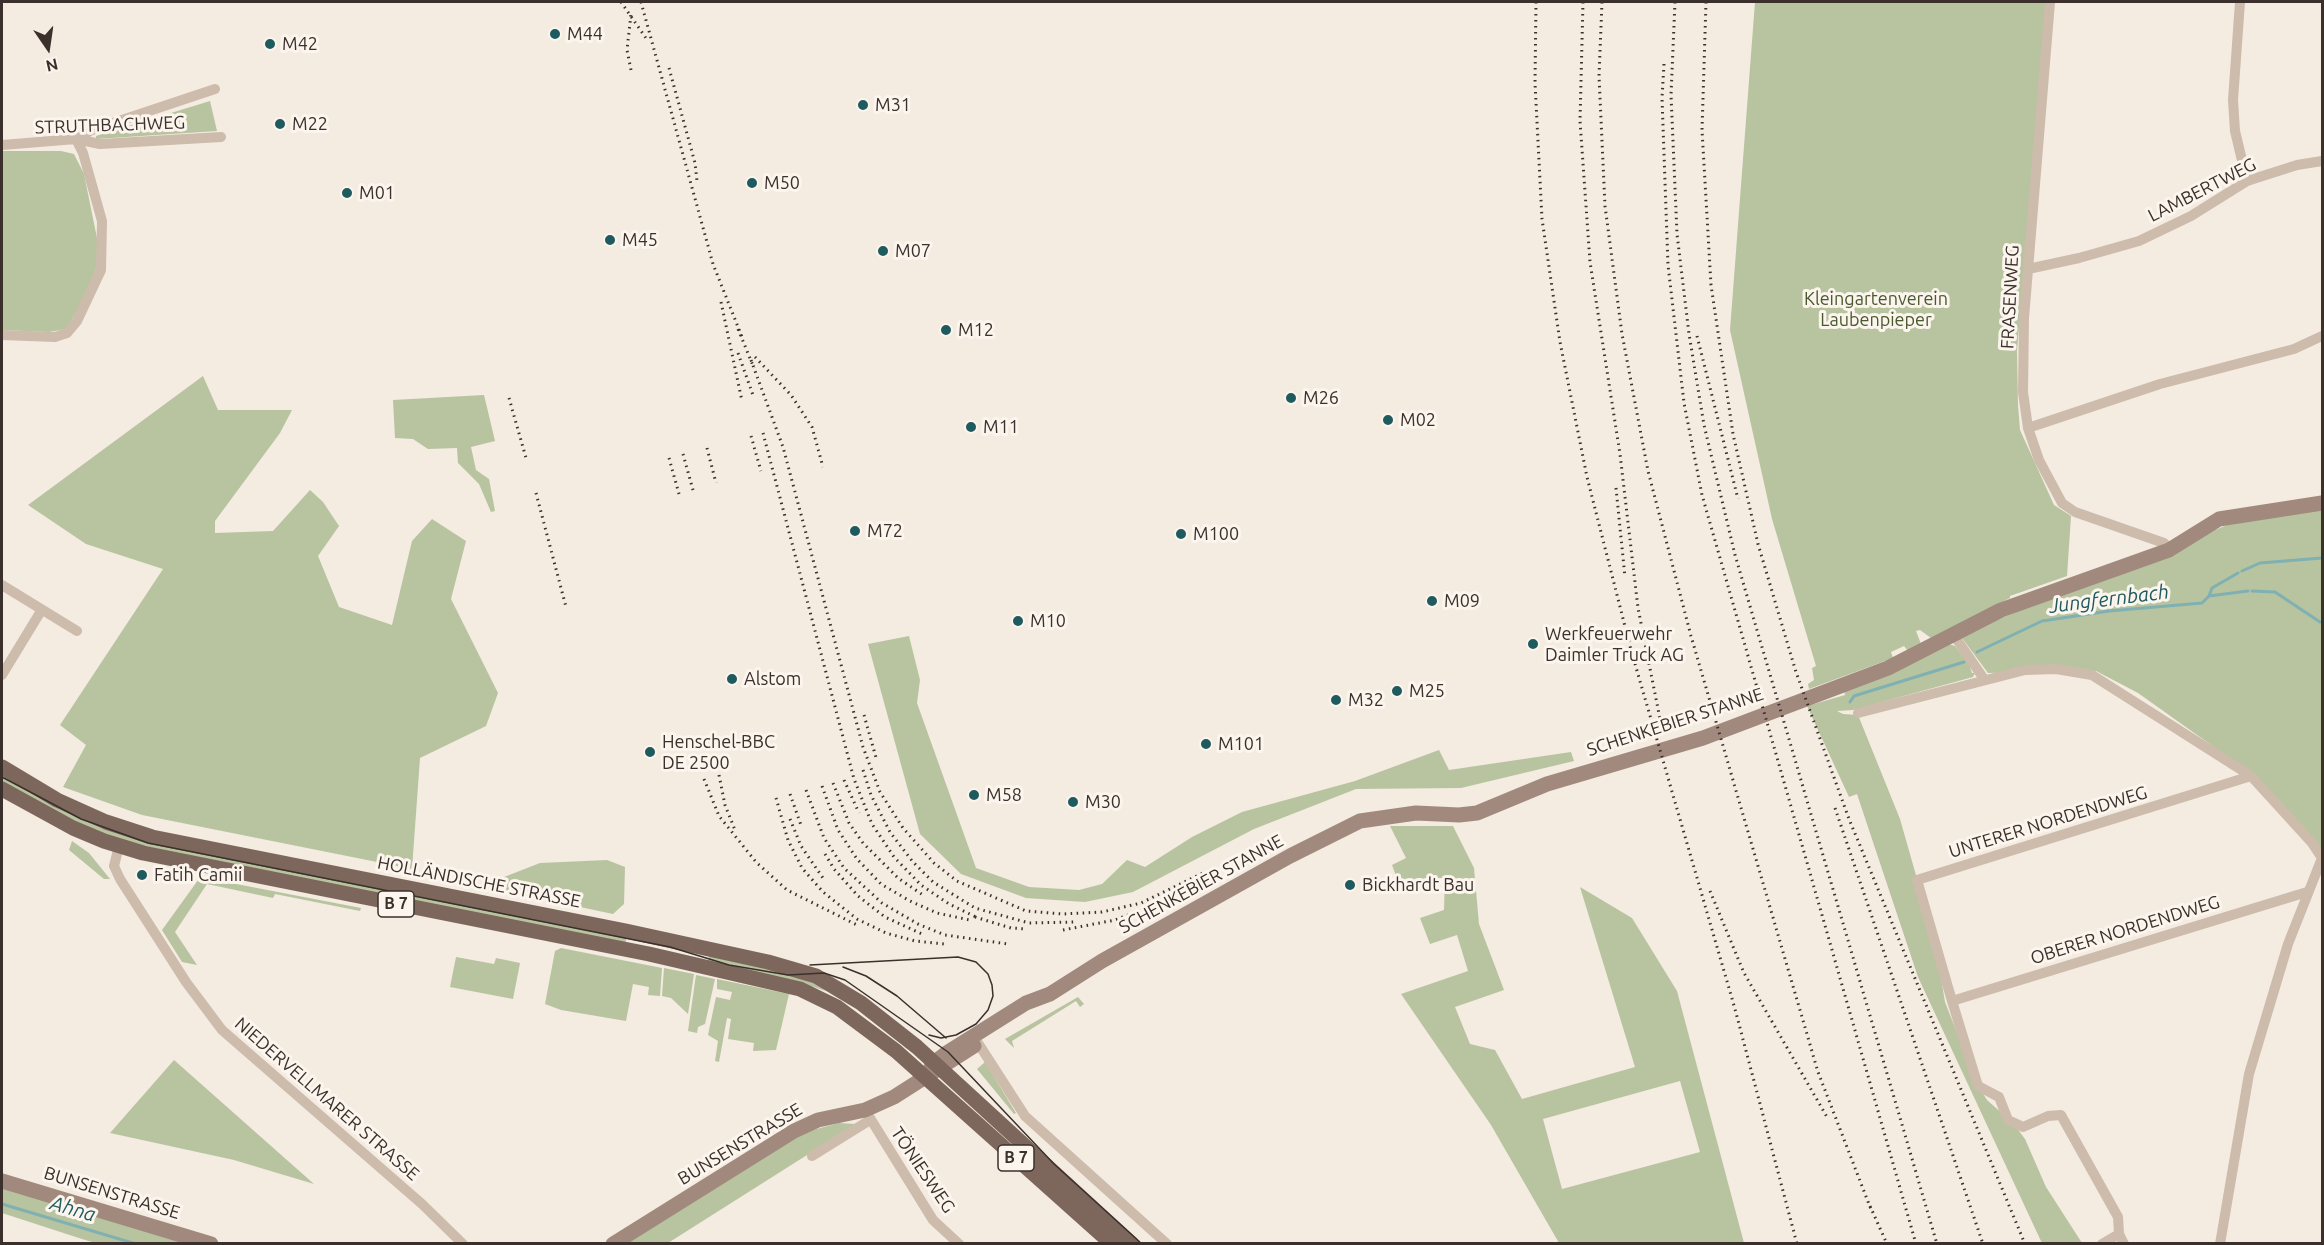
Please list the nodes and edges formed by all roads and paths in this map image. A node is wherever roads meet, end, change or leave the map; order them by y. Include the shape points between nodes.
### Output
1 (2050, 2) edge
2 (2240, 2) edge
3 (215, 89) dead end
4 (220, 137) dead end
5 (76, 139) junction
6 (2, 146) edge
7 (2322, 161) edge
8 (2247, 181) junction
9 (2028, 269) junction
10 (2, 335) edge
11 (2322, 336) edge
12 (2028, 428) junction
13 (2322, 503) edge
14 (2140, 534) junction
15 (2169, 550) junction
16 (2141, 561) junction
17 (2, 585) edge
18 (41, 610) junction
19 (76, 631) dead end
20 (1953, 634) junction
21 (2, 675) edge
22 (1983, 680) junction
23 (1858, 714) dead end
24 (2, 767) edge
25 (2251, 776) junction
26 (2, 789) edge
27 (119, 846) junction
28 (2322, 858) edge
29 (2307, 892) junction
30 (1050, 994) junction
31 (1952, 1001) junction
32 (978, 1043) junction
33 (938, 1065) junction
34 (925, 1077) junction
35 (868, 1115) junction
36 (812, 1156) dead end
37 (2, 1181) edge
38 (1113, 1236) edge
39 (2121, 1239) edge
40 (211, 1244) edge
41 (463, 1244) edge
42 (613, 1244) edge
43 (959, 1244) edge
44 (1132, 1244) edge
45 (1167, 1244) edge
46 (2102, 1244) edge
47 (2220, 1244) edge

1 - 9 street, FRASENWEG
2 - 8 street via 2233,100 2235,131
3 - 5 street via 92,130
4 - 5 street, STRUTHBACHWEG via 100,144
5 - 6 street, STRUTHBACHWEG
5 - 10 street via 102,221 104,247 97,280 67,333 55,337
7 - 8 street, LAMBERTWEG
8 - 9 street, LAMBERTWEG via 2191,216 2139,241
9 - 12 street, FRASENWEG via 2023,392
11 - 12 street via 2294,349 2160,384
12 - 14 street, FRASENWEG via 2039,460 2062,503 2075,512
13 - 15 street, SCHENKEBIER STANNE via 2230,515
14 - 15 street, FRASENWEG via 2164,543
14 - 16 street via 2146,551
15 - 16 street, SCHENKEBIER STANNE
16 - 20 street, SCHENKEBIER STANNE via 2001,610
17 - 18 street
18 - 19 street
18 - 21 street
20 - 22 street
20 - 30 street, SCHENKEBIER STANNE via 1888,668 1713,734 1547,784 1477,813 1416,813 1360,821 1290,856
22 - 23 street
22 - 25 street via 2038,669 2092,675
24 - 33 main road, HOLLÄNDISCHE STRASSE / B 7 via 57,800 152,837 799,970 861,1003
25 - 28 street
25 - 31 street, UNTERER NORDENDWEG via 1917,880
26 - 27 main road, HOLLÄNDISCHE STRASSE / B 7 via 48,816
27 - 34 main road, HOLLÄNDISCHE STRASSE / B 7 via 781,983 837,1006
27 - 41 street, NIEDERVELLMARER STRASSE via 114,866 120,879 222,1030
28 - 29 street
29 - 31 street, OBERER NORDENDWEG
29 - 47 street via 2249,1074
30 - 32 street, SCHENKEBIER STANNE
30 - 33 street, SCHENKEBIER STANNE via 1026,1004
31 - 39 street via 1978,1086 1999,1097 2008,1120 2023,1127 2061,1115 2118,1217
32 - 33 street, SCHENKEBIER STANNE
32 - 45 street via 1025,1116
33 - 34 street
33 - 38 main road, HOLLÄNDISCHE STRASSE / B 7
34 - 35 street, BUNSENSTRASSE
34 - 38 main road, HOLLÄNDISCHE STRASSE / B 7
35 - 36 street, BUNSENSTRASSE
35 - 42 street, BUNSENSTRASSE via 818,1120 794,1131
35 - 43 street, TÖNIESWEG via 933,1220
37 - 40 street, BUNSENSTRASSE
38 - 44 main road, B 7
39 - 46 street

